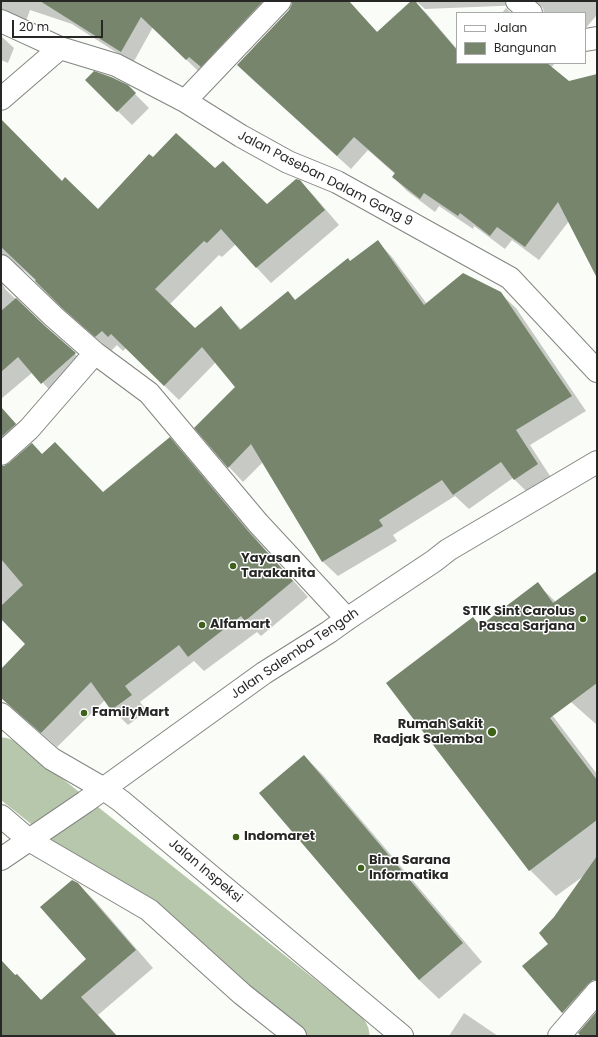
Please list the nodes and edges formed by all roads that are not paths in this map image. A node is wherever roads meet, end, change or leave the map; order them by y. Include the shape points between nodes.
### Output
1 (280, 1) edge
2 (517, 1) edge
3 (530, 12) edge
4 (1, 21) edge
5 (597, 38) edge
6 (586, 40) edge
7 (60, 48) junction
8 (1, 100) edge
9 (185, 101) junction
10 (1, 266) edge
11 (95, 353) junction
12 (597, 371) edge
13 (1, 454) edge
14 (597, 462) edge
15 (347, 619) junction
16 (1, 714) edge
17 (104, 789) junction
18 (1, 816) edge
19 (34, 837) junction
20 (1, 859) edge
21 (597, 992) edge
22 (295, 1036) edge
23 (402, 1036) edge
24 (559, 1036) edge

1 - 9 street
2 - 3 street
4 - 7 street, Jalan Paseban Dalam Gang 9
5 - 6 street
7 - 8 street
7 - 9 street, Jalan Paseban Dalam Gang 9 via 116,65
9 - 12 street, Jalan Paseban Dalam Gang 9 via 281,159 337,182 510,278
10 - 11 street
11 - 13 street via 29,429
11 - 15 street via 149,393 258,523
14 - 15 street, Jalan Salemba Tengah via 448,550
15 - 17 street, Jalan Salemba Tengah via 264,673
16 - 17 street, Jalan Inspeksi via 52,759
17 - 19 street, Jalan Salemba Tengah
17 - 23 street, Jalan Inspeksi
18 - 19 street
19 - 20 street, Jalan Salemba Tengah
19 - 22 street via 149,910 242,994
21 - 24 street

